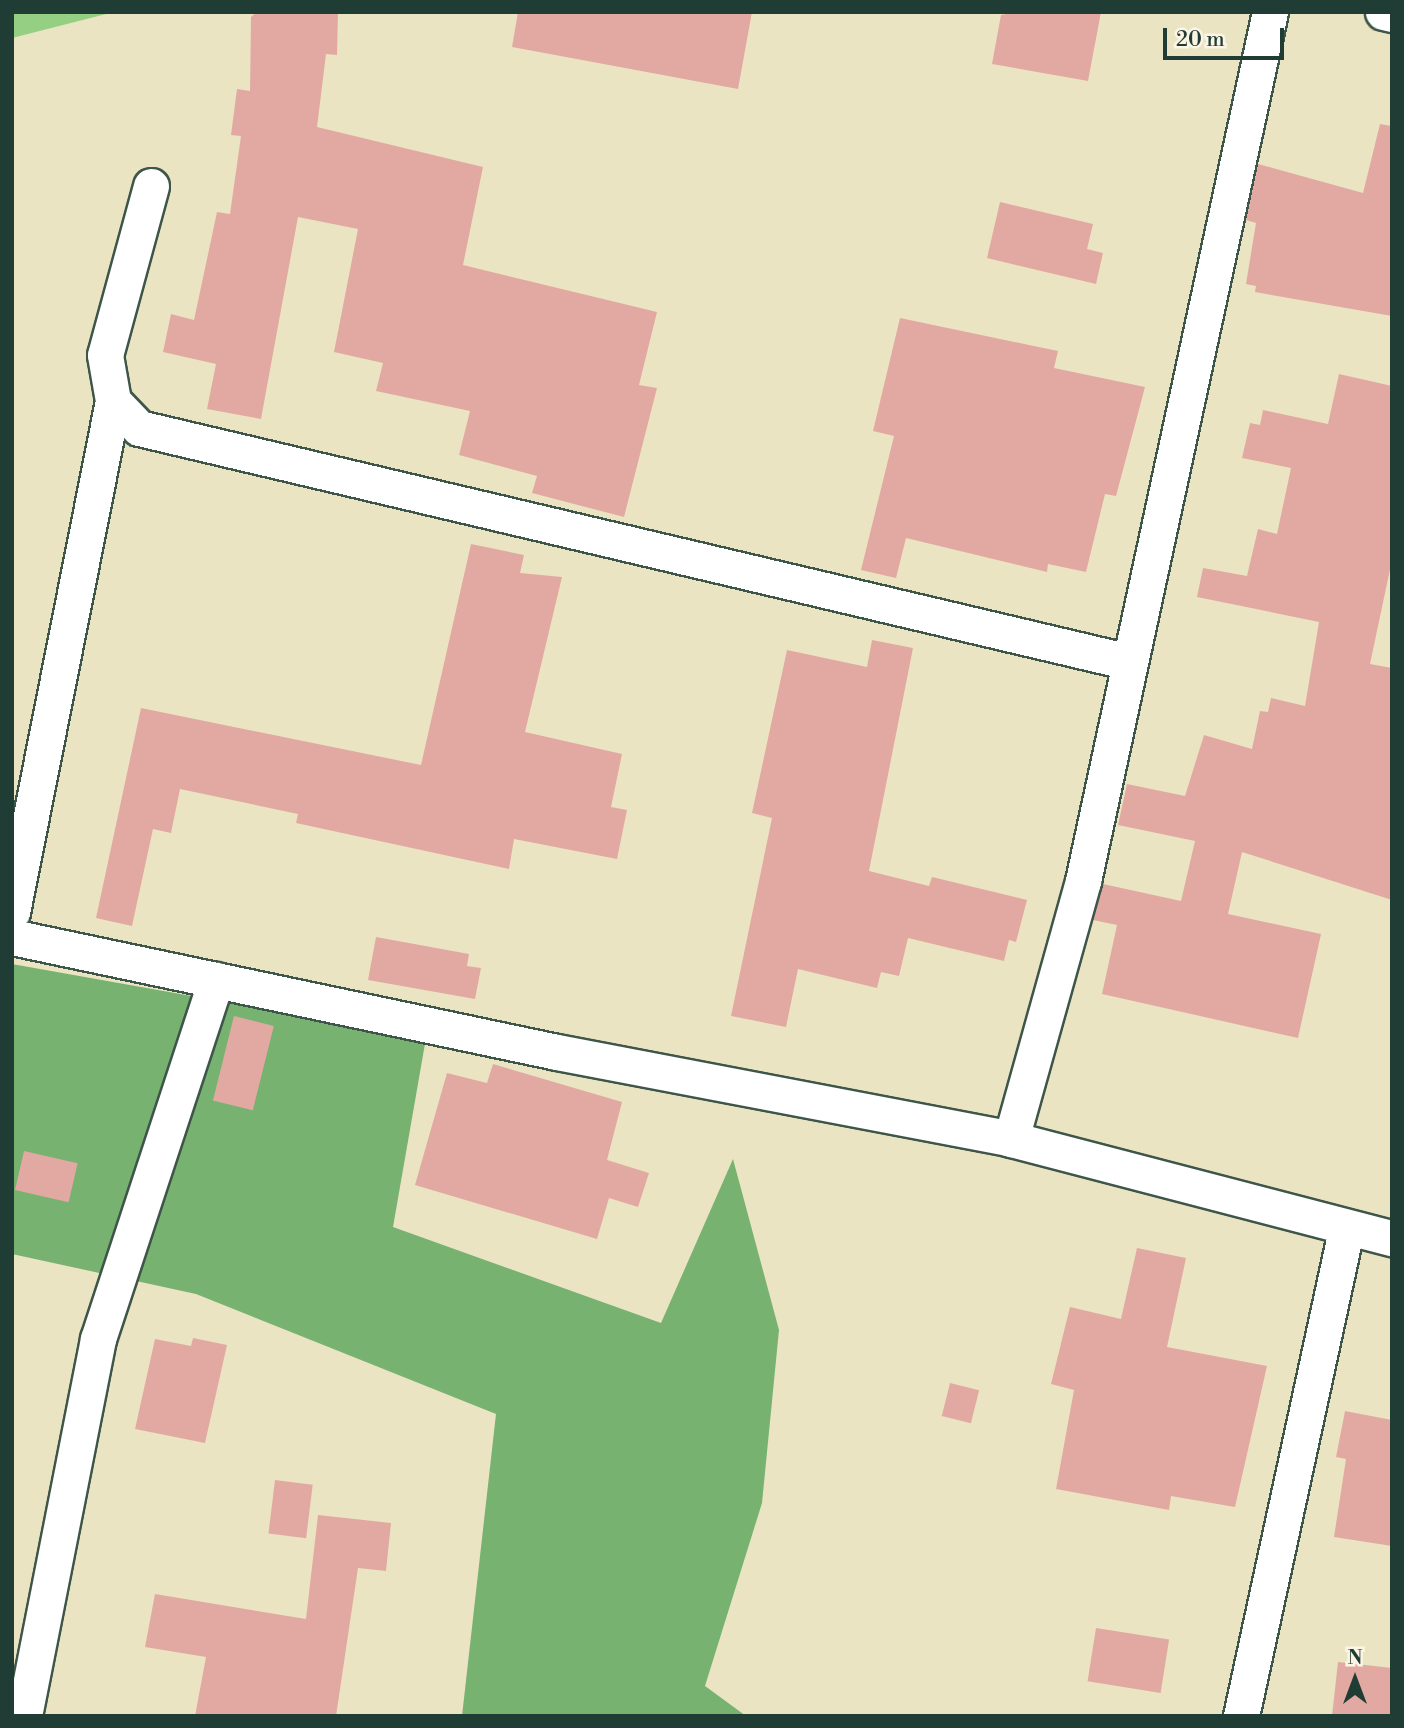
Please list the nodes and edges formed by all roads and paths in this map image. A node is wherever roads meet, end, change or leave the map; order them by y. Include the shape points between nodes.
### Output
1 (1270, 12) edge
2 (1383, 12) edge
3 (1392, 14) edge
4 (151, 186) dead end
5 (113, 401) junction
6 (1130, 662) junction
7 (12, 912) edge
8 (12, 937) edge
9 (216, 980) junction
10 (1011, 1139) junction
11 (1346, 1230) junction
12 (1392, 1238) edge
13 (24, 1716) edge
14 (1241, 1716) edge

1 - 6 street
2 - 3 street
4 - 5 street via 105,355
5 - 6 street via 139,428
5 - 7 street
6 - 10 street via 1083,881
8 - 9 street
9 - 10 street
9 - 13 street via 99,1339
10 - 11 street
11 - 12 street
11 - 14 street

